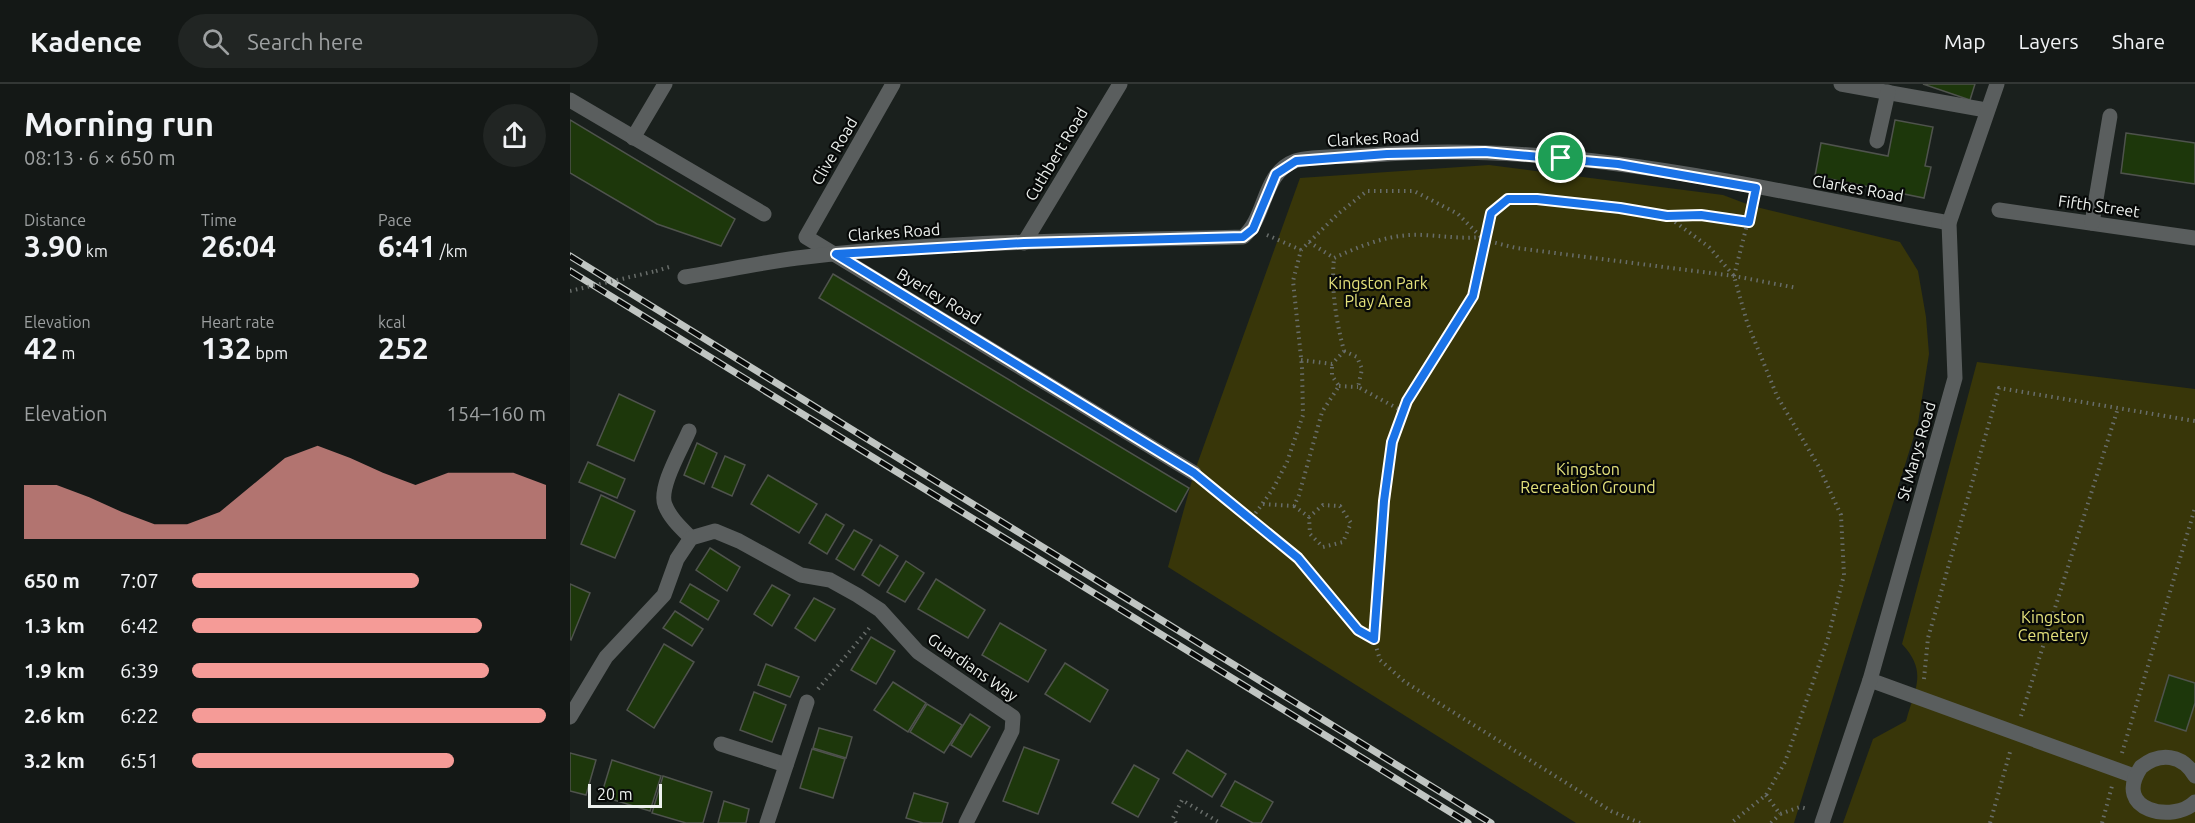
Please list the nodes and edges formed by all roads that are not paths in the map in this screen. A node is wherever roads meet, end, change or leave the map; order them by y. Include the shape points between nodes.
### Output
1 (665, 84) edge
2 (893, 84) edge
3 (1119, 84) edge
4 (1841, 84) edge
5 (1997, 84) edge
6 (1888, 92) junction
7 (570, 100) edge
8 (1986, 110) junction
9 (2110, 116) dead end
10 (633, 138) junction
11 (1877, 141) dead end
12 (1999, 210) dead end
13 (764, 214) dead end
14 (1949, 223) junction
15 (2092, 224) junction
16 (806, 237) joint
17 (2195, 238) edge
18 (1024, 243) junction
19 (836, 254) junction
20 (685, 277) dead end
21 (689, 431) dead end
22 (1194, 473) road end
23 (691, 538) junction
24 (1870, 680) junction
25 (807, 702) road end
26 (570, 717) edge
27 (721, 744) dead end
28 (786, 765) junction
29 (2134, 776) junction
30 (2195, 776) edge
31 (2195, 802) edge
32 (767, 823) edge
33 (966, 823) edge
34 (1822, 823) edge

1 - 10 street
2 - 16 street, Clive Road
3 - 18 street, Cuthbert Road
4 - 6 street
5 - 8 street, St Marys Road
6 - 8 street
6 - 11 street
7 - 10 street
8 - 14 street, St Marys Road
9 - 15 street
10 - 13 street
12 - 15 street, Fifth Street
14 - 18 street, Clarkes Road via 1618,164 1485,152 1387,154 1296,161 1276,174 1253,229 1243,237
14 - 24 street, St Marys Road via 1955,378
15 - 17 street, Fifth Street
16 - 19 street, Byerley Road
18 - 19 street, Clarkes Road
19 - 20 street, Clarkes Road
19 - 22 street, Byerley Road
21 - 23 street via 666,483 663,503
23 - 26 street via 677,559 664,595 606,657
23 - 33 street, Guardians Way via 715,531 801,575 830,580 880,610 918,652 1013,717 1012,731
24 - 29 street
24 - 34 street, St Marys Road
25 - 28 street
27 - 28 street
28 - 32 street
29 - 30 street via 2141,766 2161,756 2182,761
29 - 31 street via 2133,798 2146,816 2156,821 2178,820

